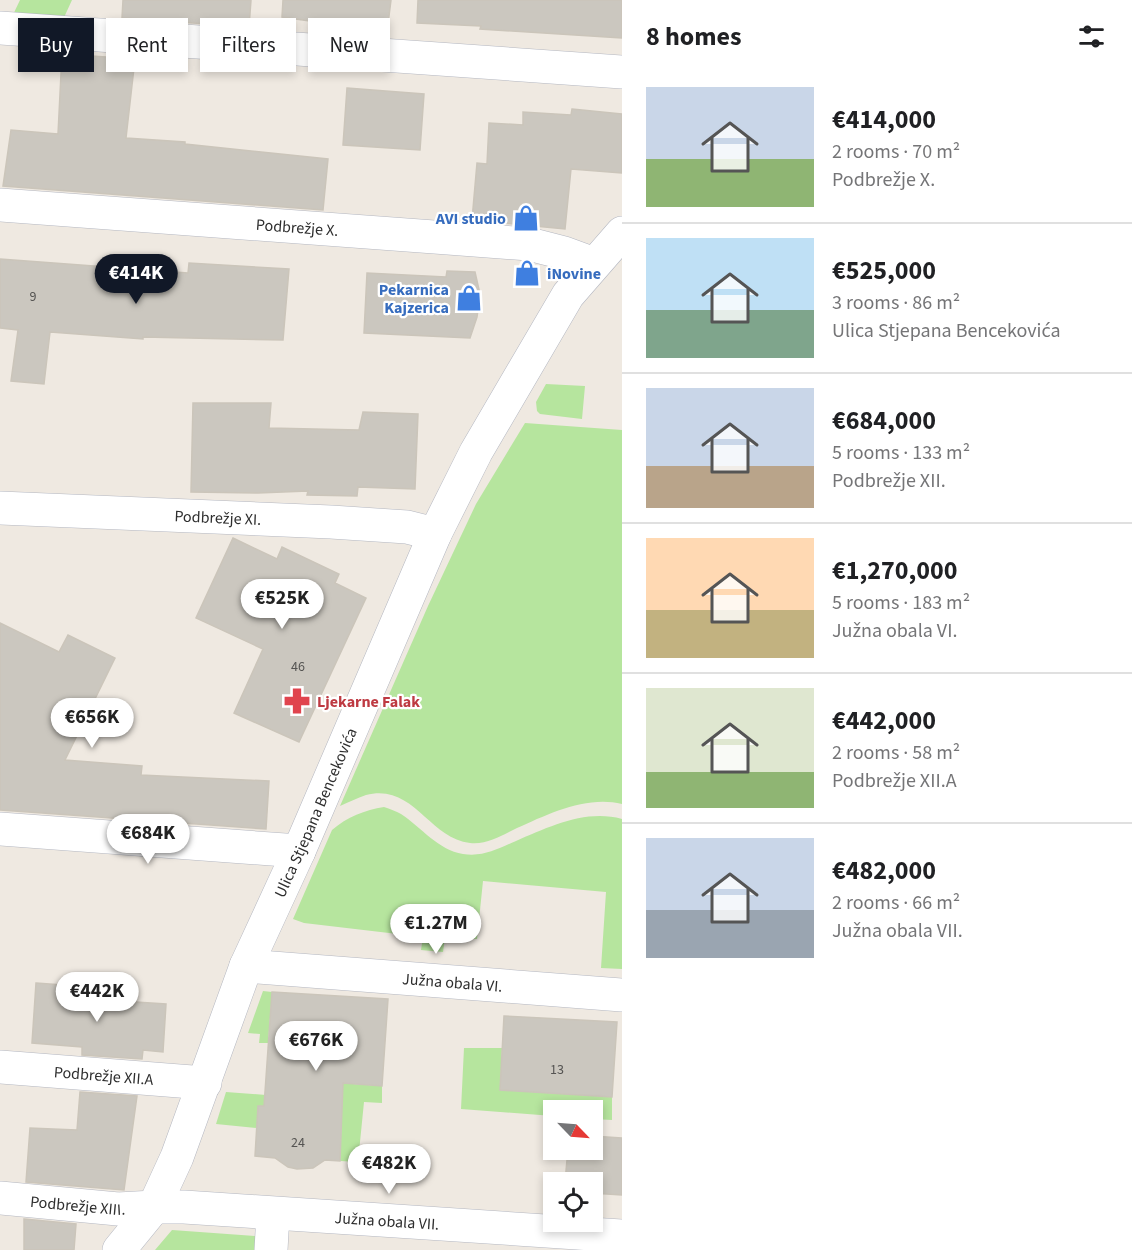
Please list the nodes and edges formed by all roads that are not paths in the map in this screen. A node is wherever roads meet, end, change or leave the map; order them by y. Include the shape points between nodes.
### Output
1 (0, 28) edge
2 (622, 72) edge
3 (0, 205) edge
4 (622, 233) edge
5 (594, 264) junction
6 (0, 508) edge
7 (435, 534) junction
8 (0, 829) edge
9 (299, 850) junction
10 (246, 966) junction
11 (622, 995) edge
12 (0, 1067) edge
13 (205, 1083) junction
14 (0, 1198) edge
15 (154, 1207) junction
16 (273, 1214) junction
17 (622, 1236) edge
18 (432, 1237) edge
19 (119, 1250) edge
20 (271, 1250) edge

1 - 2 street
3 - 5 street, Podbrežje X. via 529,244
4 - 5 street, Ulica Stjepana Bencekovića
5 - 7 street, Ulica Stjepana Bencekovića via 568,295 476,452
6 - 7 street, Podbrežje XI. via 331,522 407,527
7 - 9 street, Ulica Stjepana Bencekovića
8 - 9 street
9 - 10 street, Ulica Stjepana Bencekovića
10 - 11 street, Južna obala VI.
10 - 13 street, Ulica Stjepana Bencekovića
12 - 13 street, Podbrežje XII.A
13 - 15 street, Ulica Stjepana Bencekovića
14 - 15 street, Podbrežje XIII. via 118,1209
15 - 16 street, Južna obala VII.
15 - 19 street, Ulica Stjepana Bencekovića
16 - 18 street, Južna obala VII.
16 - 20 street
17 - 18 street, Južna obala VII.

